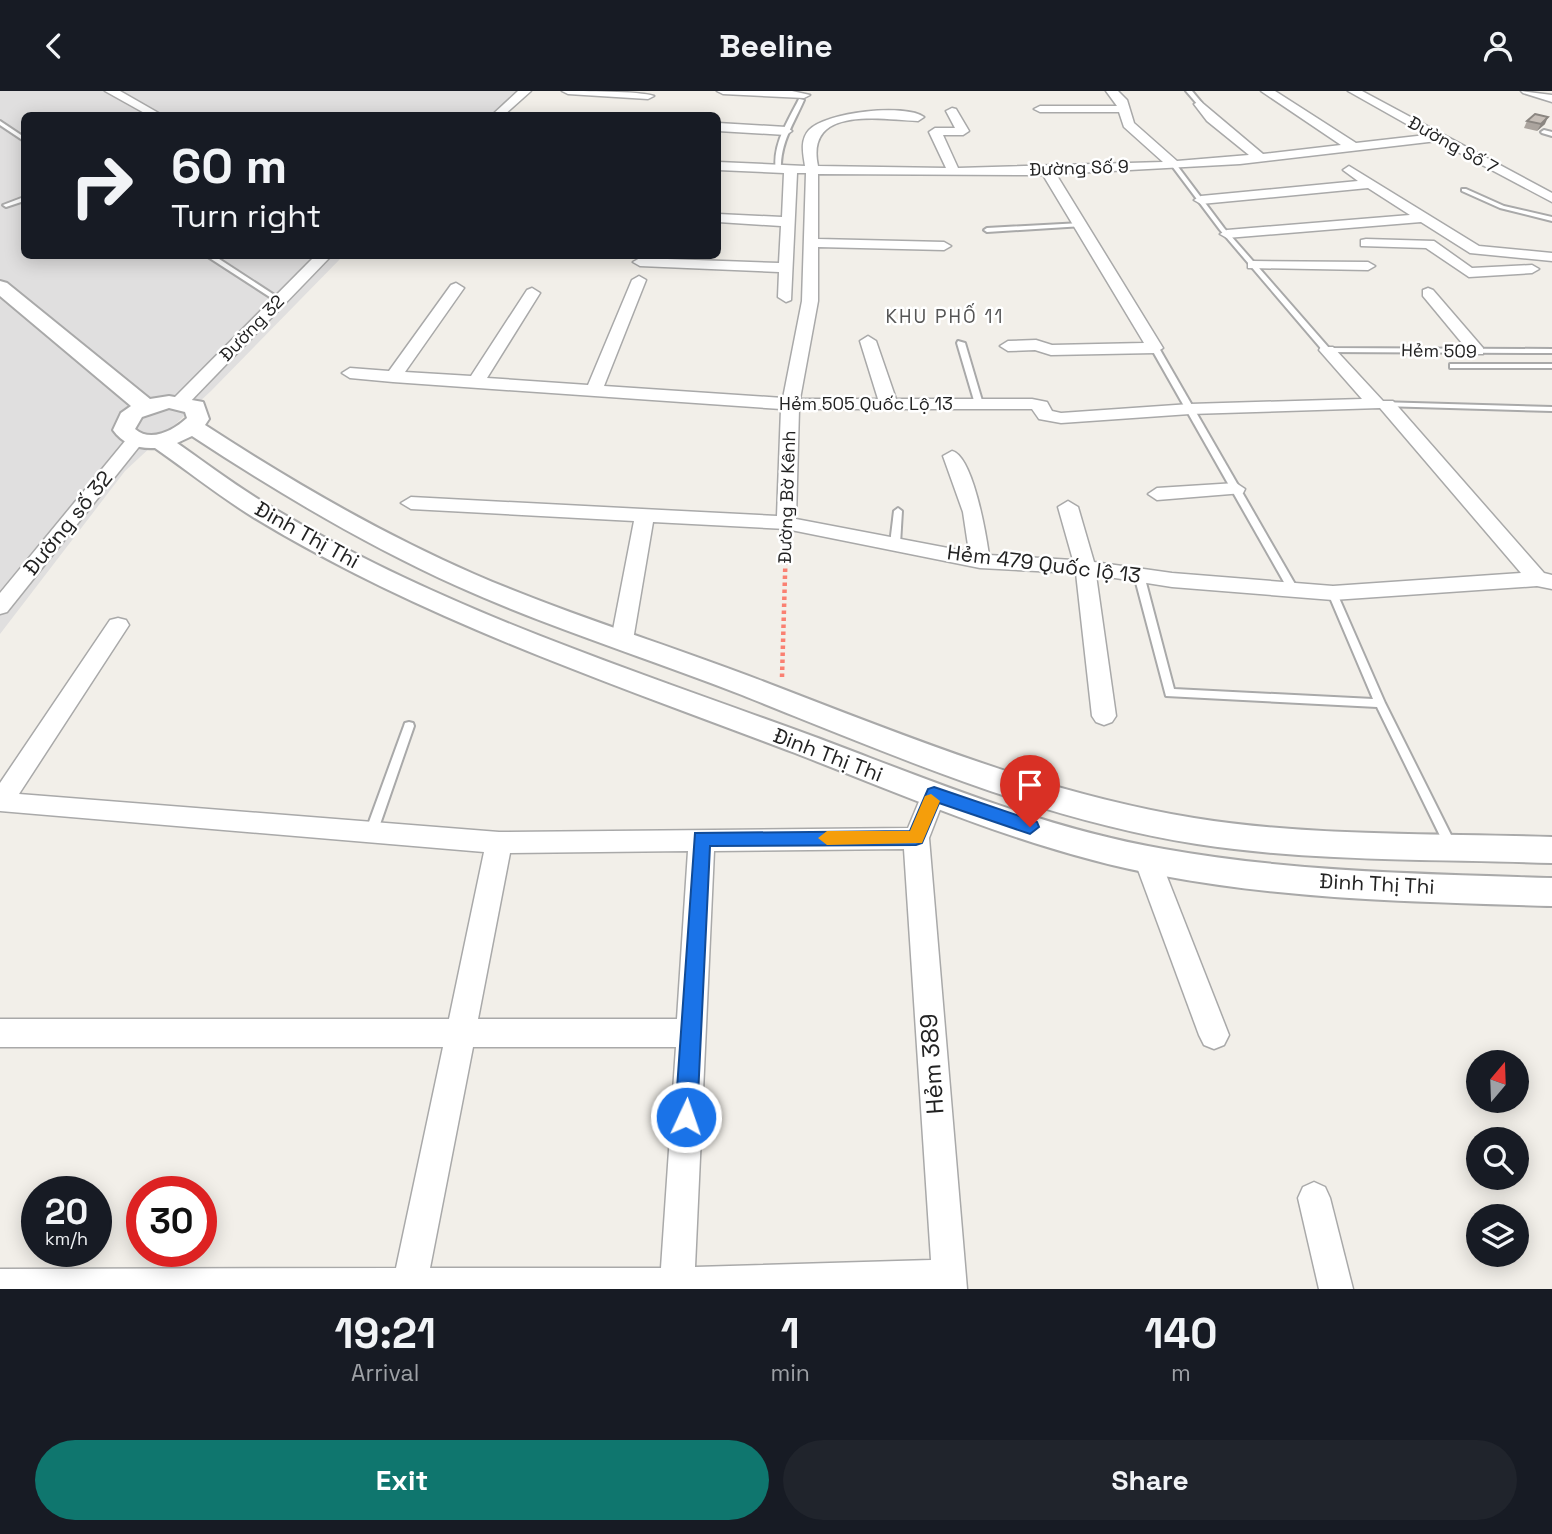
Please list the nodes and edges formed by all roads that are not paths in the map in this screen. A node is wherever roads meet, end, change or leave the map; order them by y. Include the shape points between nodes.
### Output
1 (111, 91) edge
2 (506, 91) edge
3 (525, 91) edge
4 (568, 91) edge
5 (723, 91) edge
6 (1112, 91) edge
7 (1189, 91) edge
8 (1267, 91) edge
9 (1354, 91) edge
10 (1527, 91) edge
11 (803, 95) edge
12 (648, 96) dead end
13 (1552, 99) edge
14 (1200, 104) joint
15 (488, 107) dead end
16 (1040, 109) dead end
17 (1124, 109) junction
18 (952, 111) dead end
19 (150, 112) edge
20 (501, 112) edge
21 (918, 117) dead end
22 (0, 123) edge
23 (721, 127) edge
24 (786, 131) junction
25 (1544, 132) edge
26 (1552, 134) edge
27 (21, 137) edge
28 (1438, 137) junction
29 (1353, 147) junction
30 (1260, 157) junction
31 (1174, 165) junction
32 (721, 166) edge
33 (785, 169) junction
34 (812, 169) junction
35 (953, 170) junction
36 (1047, 170) junction
37 (1349, 170) dead end
38 (1369, 184) junction
39 (1464, 190) dead end
40 (1552, 198) edge
41 (21, 200) edge
42 (1200, 200) junction
43 (6, 205) dead end
44 (721, 218) edge
45 (1420, 218) junction
46 (1552, 219) edge
47 (790, 222) junction
48 (1081, 225) junction
49 (987, 230) dead end
50 (1227, 234) junction
51 (812, 243) junction
52 (1366, 243) dead end
53 (944, 246) dead end
54 (1552, 257) edge
55 (214, 259) edge
56 (321, 259) edge
57 (640, 262) dead end
58 (1253, 265) junction
59 (1368, 266) dead end
60 (1552, 267) edge
61 (786, 268) junction
62 (639, 280) dead end
63 (0, 287) edge
64 (456, 288) dead end
65 (532, 293) dead end
66 (1428, 293) dead end
67 (786, 297) dead end
68 (278, 300) junction
69 (868, 341) dead end
70 (961, 343) dead end
71 (1007, 346) dead end
72 (1155, 348) junction
73 (1326, 350) junction
74 (1477, 351) junction
75 (1552, 351) edge
76 (1454, 366) dead end
77 (1552, 366) edge
78 (350, 373) dead end
79 (393, 377) junction
80 (475, 383) junction
81 (593, 391) junction
82 (790, 404) junction
83 (979, 404) junction
84 (1381, 404) junction
85 (889, 405) junction
86 (146, 407) junction
87 (1190, 409) junction
88 (1552, 409) edge
89 (186, 414) junction
90 (147, 440) junction
91 (952, 456) dead end
92 (1236, 489) junction
93 (1157, 494) dead end
94 (411, 503) dead end
95 (1068, 507) dead end
96 (898, 511) dead end
97 (643, 517) junction
98 (786, 523) junction
99 (895, 544) junction
100 (980, 561) junction
101 (1085, 567) junction
102 (1139, 575) junction
103 (1544, 580) edge
104 (1294, 591) junction
105 (1333, 593) junction
106 (0, 607) edge
107 (118, 625) dead end
108 (622, 640) junction
109 (1380, 703) junction
110 (1104, 716) dead end
111 (409, 726) dead end
112 (934, 794) junction
113 (371, 833) junction
114 (916, 838) junction
115 (702, 839) junction
116 (499, 843) junction
117 (1451, 847) junction
118 (1552, 851) edge
119 (1147, 859) junction
120 (1552, 892) edge
121 (691, 1033) junction
122 (0, 1034) edge
123 (462, 1034) junction
124 (1214, 1035) dead end
125 (1314, 1198) dead end
126 (949, 1282) edge
127 (410, 1285) junction
128 (677, 1285) junction
129 (0, 1286) edge
130 (236, 1287) edge
131 (1336, 1289) edge

1 - 19 street
2 - 15 street
3 - 20 street
4 - 12 street
5 - 11 street
6 - 17 street
7 - 14 lane
8 - 29 street
9 - 28 street, Đường Số 7
10 - 13 street
11 - 24 lane
14 - 30 street
16 - 17 street
17 - 31 street via 1128,124
18 - 35 street via 963,131 935,132
21 - 34 street, Đường Bờ Kênh via 832,118 809,139
22 - 27 lane
23 - 24 street
24 - 33 lane via 778,150
25 - 26 lane
28 - 29 street, Đường Số 9
28 - 40 street, Đường Số 7
29 - 30 street, Đường Số 9
30 - 31 street, Đường Số 9
31 - 36 street, Đường Số 9
31 - 42 lane
32 - 33 street, Đường Số 9
33 - 34 street, Đường Số 9
33 - 47 street
34 - 35 street, Đường Số 9
34 - 51 street, Đường Bờ Kênh
35 - 36 street, Đường Số 9
36 - 48 street
37 - 38 street
38 - 42 street
38 - 45 street
39 - 46 lane via 1502,207
41 - 43 lane
42 - 50 lane
44 - 47 street
45 - 50 street
45 - 54 street via 1475,250
47 - 61 street
48 - 49 lane
48 - 72 street
50 - 58 lane
51 - 53 street
51 - 82 street, Đường Bờ Kênh via 810,301
52 - 60 street via 1429,244 1469,273
55 - 68 lane
56 - 68 street, Đường 32
57 - 61 street
58 - 59 street
58 - 73 lane
61 - 67 street
62 - 81 street
63 - 86 street
64 - 79 street
65 - 80 street
66 - 74 street
68 - 89 street, Đường 32
69 - 85 street
70 - 83 lane
71 - 72 street via 1036,345 1051,351
72 - 87 lane
73 - 74 lane, Hẻm 509
73 - 84 street
74 - 75 lane, Hẻm 509
76 - 77 lane
78 - 79 street, Hẻm 505 Quốc Lộ 13
79 - 80 street, Hẻm 505 Quốc Lộ 13
80 - 81 street, Hẻm 505 Quốc Lộ 13
81 - 82 street, Hẻm 505 Quốc Lộ 13
82 - 85 street, Hẻm 505 Quốc Lộ 13
82 - 98 street, Đường Bờ Kênh
83 - 85 street, Hẻm 505 Quốc Lộ 13
83 - 87 street, Hẻm 505 Quốc Lộ 13 via 1037,404 1045,415 1060,418
84 - 87 street, Hẻm 505 Quốc Lộ 13
84 - 88 lane
84 - 103 street
86 - 89 street
86 - 90 street via 124,424 128,436
87 - 92 lane
89 - 90 street
89 - 108 street, Đinh Thị Thi via 276,482 431,565
90 - 106 street, Đường số 32
90 - 112 street, Đinh Thị Thi via 260,511 385,578 493,628
91 - 100 street via 973,512
92 - 93 street
92 - 104 lane
94 - 97 street, Hẻm 479 Quốc lộ 13
95 - 101 street
96 - 99 lane
97 - 98 street, Hẻm 479 Quốc lộ 13
97 - 108 street
98 - 99 street, Hẻm 479 Quốc lộ 13
99 - 100 street, Hẻm 479 Quốc lộ 13
100 - 101 street, Hẻm 479 Quốc lộ 13
101 - 102 street, Hẻm 479 Quốc lộ 13
101 - 110 street
102 - 104 street, Hẻm 479 Quốc lộ 13
102 - 109 lane via 1170,693
103 - 105 street, Hẻm 479 Quốc lộ 13
104 - 105 street, Hẻm 479 Quốc lộ 13
105 - 109 lane
107 - 113 street via 6,794 5,803
108 - 117 street, Đinh Thị Thi via 1055,801 1197,831 1282,840
109 - 117 lane
111 - 113 lane
112 - 114 street
112 - 119 street, Đinh Thị Thi via 1060,838
113 - 116 street
114 - 115 street
114 - 126 street, Hẻm 389
115 - 116 street
115 - 121 street
116 - 123 street
117 - 118 street, Đinh Thị Thi
119 - 120 street, Đinh Thị Thi via 1317,882
119 - 124 street
121 - 123 street
121 - 128 street
122 - 123 street
123 - 127 street
125 - 131 street
126 - 128 street
127 - 128 street
127 - 130 street
129 - 130 street

